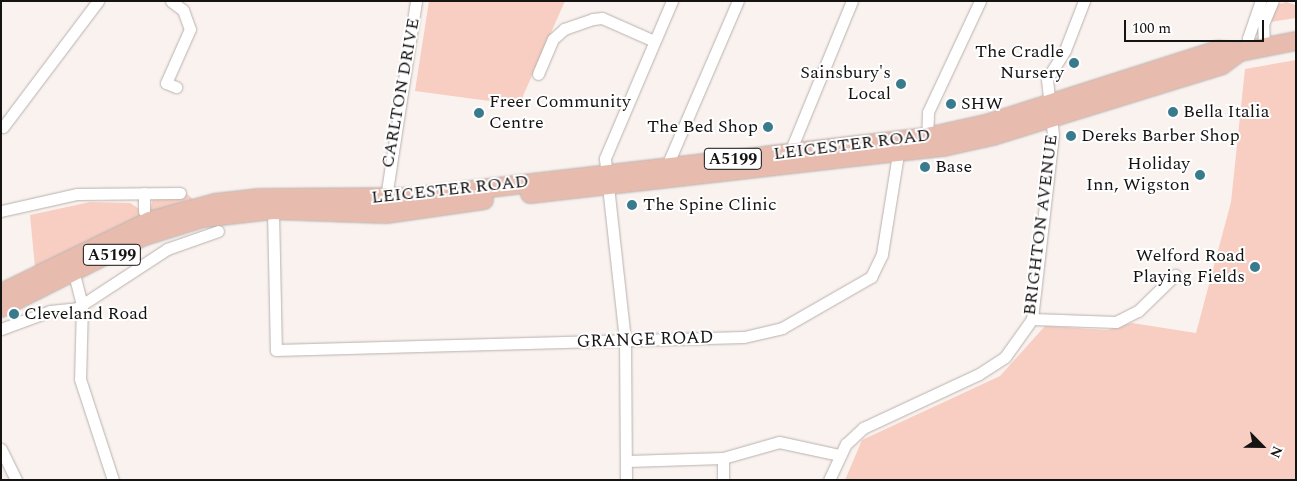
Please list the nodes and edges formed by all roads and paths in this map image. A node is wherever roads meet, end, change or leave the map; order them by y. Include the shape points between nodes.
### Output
1 (98, 1) edge
2 (171, 1) edge
3 (416, 1) edge
4 (672, 1) edge
5 (738, 1) edge
6 (852, 1) edge
7 (980, 1) edge
8 (1084, 1) edge
9 (1261, 1) edge
10 (1273, 1) edge
11 (654, 41) junction
12 (1296, 41) edge
13 (1251, 49) junction
14 (538, 74) dead end
15 (166, 83) dead end
16 (1052, 110) junction
17 (3, 127) dead end
18 (927, 143) junction
19 (898, 154) junction
20 (792, 160) junction
21 (669, 172) junction
22 (608, 179) junction
23 (144, 193) junction
24 (180, 193) dead end
25 (385, 206) junction
26 (221, 208) junction
27 (273, 210) junction
28 (1, 211) edge
29 (144, 211) dead end
30 (218, 231) dead end
31 (72, 266) junction
32 (1175, 275) dead end
33 (1, 293) edge
34 (82, 305) junction
35 (1, 308) edge
36 (1032, 319) junction
37 (1, 329) edge
38 (625, 340) junction
39 (1, 449) edge
40 (839, 455) junction
41 (723, 458) junction
42 (627, 461) junction
43 (16, 480) edge
44 (113, 480) edge
45 (626, 480) edge
46 (723, 480) edge
47 (830, 480) edge

1 - 17 street
2 - 15 street via 184,10 190,29
3 - 25 street, CARLTON DRIVE
4 - 11 street
5 - 21 street
6 - 20 street
7 - 18 street via 928,112
8 - 16 street, BRIGHTON AVENUE via 1065,50 1047,79
9 - 13 street via 1248,38
10 - 13 street
11 - 14 street via 602,18 593,19 564,29 553,39
11 - 22 street via 605,158
12 - 13 main road, A5199
13 - 16 main road, LEICESTER ROAD / A5199 via 1222,65
16 - 18 main road, LEICESTER ROAD / A5199
16 - 36 street, BRIGHTON AVENUE
18 - 19 main road, LEICESTER ROAD / A5199
18 - 20 main road, LEICESTER ROAD / A5199
19 - 20 main road, LEICESTER ROAD / A5199
19 - 38 street, GRANGE ROAD via 882,254 878,268 861,284 762,335
20 - 21 main road, LEICESTER ROAD / A5199
21 - 22 main road, LEICESTER ROAD / A5199
22 - 25 main road, LEICESTER ROAD / A5199
22 - 38 street
23 - 24 street
23 - 28 street via 76,194
23 - 29 street
25 - 26 main road, LEICESTER ROAD / A5199 via 270,197
25 - 27 main road, LEICESTER ROAD / A5199
26 - 27 main road, LEICESTER ROAD / A5199
26 - 31 main road, A5199 via 150,221
27 - 38 street, GRANGE ROAD via 276,350
30 - 34 street via 167,249
31 - 33 main road, A5199
31 - 34 street
31 - 35 main road, A5199
32 - 36 street via 1138,311 1116,322
34 - 37 street
34 - 44 street via 80,379
36 - 40 street, BRIGHTON AVENUE via 1005,357 979,374 863,428
38 - 42 street
39 - 43 street
40 - 41 street via 779,442
40 - 47 street, BRIGHTON AVENUE
41 - 42 street
41 - 46 street
42 - 45 street

